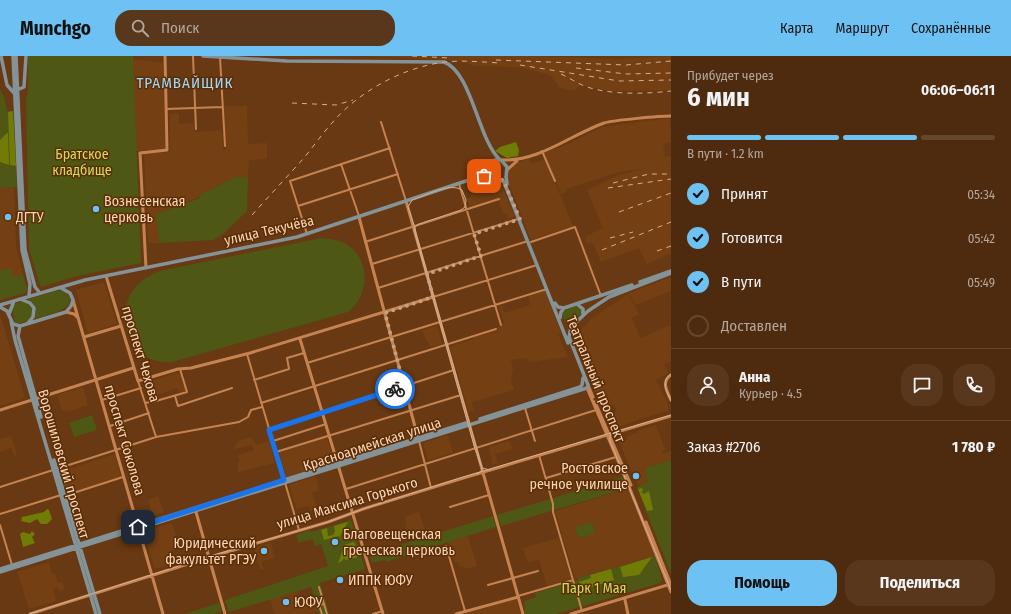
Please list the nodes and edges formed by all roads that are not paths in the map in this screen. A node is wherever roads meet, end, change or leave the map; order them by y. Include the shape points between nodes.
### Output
1 (1, 56) edge
2 (13, 56) edge
3 (16, 56) edge
4 (26, 56) edge
5 (165, 56) edge
6 (193, 56) edge
7 (203, 56) edge
8 (290, 56) edge
9 (220, 57) junction
10 (298, 60) junction
11 (284, 61) junction
12 (14, 90) junction
13 (196, 107) junction
14 (222, 107) junction
15 (166, 109) junction
16 (671, 116) edge
17 (382, 122) dead end
18 (196, 129) dead end
19 (225, 146) dead end
20 (390, 148) junction
21 (491, 150) junction
22 (542, 151) junction
23 (501, 160) junction
24 (517, 160) junction
25 (341, 164) junction
26 (490, 165) junction
27 (506, 171) junction
28 (398, 174) junction
29 (493, 176) junction
30 (478, 177) junction
31 (498, 177) junction
32 (555, 181) dead end
33 (458, 184) junction
34 (350, 189) junction
35 (498, 199) dead end
36 (406, 201) junction
37 (298, 206) junction
38 (466, 210) junction
39 (359, 217) junction
40 (520, 219) junction
41 (414, 226) junction
42 (307, 234) junction
43 (474, 234) junction
44 (530, 241) junction
45 (365, 242) junction
46 (420, 251) junction
47 (481, 256) junction
48 (372, 264) junction
49 (538, 265) junction
50 (146, 268) junction
51 (671, 272) edge
52 (427, 274) junction
53 (106, 276) junction
54 (488, 281) junction
55 (60, 287) junction
56 (378, 288) junction
57 (548, 288) junction
58 (40, 293) junction
59 (29, 296) junction
60 (601, 296) junction
61 (433, 297) junction
62 (19, 299) junction
63 (73, 300) junction
64 (14, 301) junction
65 (577, 304) junction
66 (495, 305) junction
67 (0, 306) edge
68 (564, 308) junction
69 (66, 312) junction
70 (385, 313) junction
71 (9, 314) junction
72 (584, 314) junction
73 (78, 318) junction
74 (560, 320) junction
75 (11, 321) junction
76 (440, 322) junction
77 (27, 324) junction
78 (501, 325) dead end
79 (573, 325) junction
80 (20, 326) junction
81 (121, 326) junction
82 (496, 329) dead end
83 (84, 337) junction
84 (392, 337) junction
85 (300, 339) junction
86 (447, 345) junction
87 (304, 353) junction
88 (246, 354) junction
89 (398, 360) junction
90 (307, 363) junction
91 (133, 368) junction
92 (180, 369) junction
93 (454, 370) junction
94 (670, 376) edge
95 (583, 378) junction
96 (96, 380) junction
97 (254, 380) junction
98 (138, 381) junction
99 (404, 386) junction
100 (588, 386) junction
101 (314, 387) junction
102 (141, 388) junction
103 (232, 388) dead end
104 (461, 394) junction
105 (175, 396) junction
106 (35, 399) junction
107 (102, 400) junction
108 (671, 400) edge
109 (145, 403) junction
110 (261, 403) junction
111 (262, 407) junction
112 (525, 407) junction
113 (0, 410) edge
114 (410, 410) junction
115 (596, 410) junction
116 (322, 412) junction
117 (149, 414) junction
118 (671, 416) edge
119 (469, 423) junction
120 (326, 424) junction
121 (110, 426) junction
122 (269, 430) junction
123 (532, 431) junction
124 (608, 435) junction
125 (330, 436) junction
126 (156, 437) junction
127 (418, 439) junction
128 (273, 441) junction
129 (535, 441) dead end
130 (476, 449) junction
131 (117, 450) junction
132 (276, 452) junction
133 (539, 455) junction
134 (616, 457) junction
135 (424, 463) junction
136 (338, 464) junction
137 (55, 470) junction
138 (483, 472) junction
139 (124, 477) junction
140 (546, 478) junction
141 (285, 482) junction
142 (0, 487) edge
143 (431, 488) junction
144 (346, 489) junction
145 (63, 495) junction
146 (489, 495) junction
147 (450, 507) dead end
148 (196, 512) junction
149 (353, 513) junction
150 (0, 514) edge
151 (0, 525) edge
152 (138, 528) junction
153 (299, 530) junction
154 (4, 539) junction
155 (0, 540) edge
156 (446, 546) dead end
157 (78, 547) junction
158 (209, 557) junction
159 (12, 565) junction
160 (0, 571) edge
161 (538, 571) dead end
162 (152, 575) junction
163 (513, 578) junction
164 (573, 580) junction
165 (488, 584) dead end
166 (670, 585) edge
167 (319, 587) dead end
168 (671, 592) edge
169 (92, 595) junction
170 (322, 596) junction
171 (518, 596) junction
172 (625, 600) junction
173 (324, 604) junction
174 (319, 605) junction
175 (582, 611) junction
176 (383, 612) edge
177 (465, 612) junction
178 (30, 614) edge
179 (96, 614) edge
180 (100, 614) edge
181 (163, 614) edge
182 (225, 614) edge
183 (322, 614) edge
184 (327, 614) edge
185 (373, 614) edge
186 (456, 614) edge
187 (523, 614) edge
188 (571, 614) edge
189 (578, 614) edge
190 (628, 614) edge

1 - 12 main road via 7,84
2 - 12 main road
3 - 12 main road
4 - 12 main road via 25,85 23,89
5 - 15 main road
6 - 13 street
7 - 9 main road
8 - 10 main road
8 - 11 main road
9 - 11 main road
9 - 14 street
10 - 11 main road
10 - 21 main road via 449,64 460,78
12 - 58 main road via 25,250 35,287
12 - 59 main road via 22,250 30,284
13 - 14 street
13 - 15 street
13 - 18 street
14 - 19 street
15 - 50 main road via 167,150 141,152
16 - 22 main road via 605,123
17 - 20 street
20 - 25 street
20 - 28 street
21 - 23 main road
21 - 26 main road
22 - 24 main road
22 - 32 street
23 - 24 main road
23 - 26 main road via 495,160
23 - 27 main road via 506,165
24 - 27 main road
25 - 34 street
25 - 37 street via 290,181
26 - 29 main road
26 - 30 main road, улица Текучёва
27 - 31 main road
27 - 44 main road, Театральный проспект via 506,182
28 - 34 street
28 - 36 street
29 - 30 main road, улица Текучёва
29 - 31 main road
30 - 33 main road, улица Текучёва
31 - 40 main road, Театральный проспект via 504,182
33 - 36 main road, улица Текучёва
33 - 38 street
34 - 37 street
34 - 39 street
35 - 38 street
36 - 39 main road, улица Текучёва
36 - 41 main road
37 - 42 street
38 - 41 street
38 - 43 street
39 - 42 main road, улица Текучёва
39 - 45 main road
40 - 43 street
40 - 44 main road, Театральный проспект
41 - 45 street
41 - 46 main road
42 - 50 main road, улица Текучёва
43 - 46 street
43 - 47 street
44 - 47 street
44 - 49 main road, Театральный проспект
44 - 60 street via 574,227
44 - 68 main road, Театральный проспект via 556,305
45 - 48 main road
46 - 48 street
46 - 52 main road
47 - 52 street
47 - 54 street
48 - 56 main road
49 - 54 street
49 - 57 main road, Театральный проспект
50 - 53 main road, улица Текучёва
51 - 60 main road
51 - 72 main road via 615,294
52 - 56 street
52 - 61 main road
53 - 55 main road, улица Текучёва
53 - 81 main road, проспект Чехова
54 - 61 street
54 - 66 street
55 - 58 main road, улица Текучёва
55 - 63 main road via 69,291
56 - 70 main road
57 - 66 street
57 - 74 main road, Театральный проспект
58 - 59 main road, улица Текучёва
59 - 62 main road, улица Текучёва
60 - 65 main road
61 - 70 main road
61 - 76 main road
62 - 64 main road
62 - 77 main road via 30,303 34,308 34,317
63 - 69 main road
63 - 73 main road, проспект Соколова
64 - 67 main road
64 - 71 main road
65 - 68 main road
65 - 72 main road
66 - 76 street
66 - 78 street
67 - 71 main road
68 - 74 main road
69 - 73 main road
69 - 77 main road
70 - 84 main road
70 - 85 main road
71 - 75 main road
72 - 79 main road
73 - 83 main road, проспект Соколова
74 - 79 main road via 566,325
74 - 95 main road, Театральный проспект
75 - 80 main road via 15,326
75 - 106 main road, Ворошиловский проспект
76 - 84 street
76 - 86 main road
77 - 80 main road
79 - 100 main road, Театральный проспект via 569,337
80 - 106 main road, Ворошиловский проспект via 18,336
81 - 83 main road
81 - 91 main road, проспект Чехова
82 - 86 street
83 - 96 main road, проспект Соколова
84 - 89 main road
84 - 90 street
85 - 87 main road
85 - 88 main road
86 - 89 street
86 - 93 main road
87 - 90 main road
87 - 97 street via 287,358 289,369
88 - 92 main road
88 - 97 street
89 - 99 main road
89 - 101 street
90 - 101 main road
91 - 96 main road
91 - 98 main road, проспект Чехова
92 - 98 main road
92 - 105 street via 188,391
93 - 99 street
93 - 104 main road
94 - 108 main road via 665,384
95 - 100 main road, Театральный проспект
95 - 119 main road, Красноармейская улица via 580,387
96 - 106 main road
96 - 107 main road, проспект Соколова
97 - 110 street
98 - 102 street, проспект Чехова
99 - 114 main road
99 - 116 street
100 - 112 main road, Красноармейская улица
100 - 115 main road, Театральный проспект
100 - 124 main road, Театральный проспект
101 - 110 street
101 - 116 main road
102 - 107 street
102 - 109 street, проспект Чехова
103 - 105 street via 178,406
104 - 114 street
104 - 119 main road
105 - 109 street
106 - 113 main road
106 - 137 main road, Ворошиловский проспект
107 - 121 main road, проспект Соколова
109 - 117 street, проспект Чехова
110 - 111 street
111 - 122 street
111 - 126 street via 251,410 248,418 239,422
112 - 119 main road, Красноармейская улица
112 - 123 street
114 - 125 street
114 - 127 main road
115 - 123 street
115 - 124 main road, Театральный проспект
116 - 120 main road
116 - 122 street
117 - 121 street
117 - 126 street, проспект Чехова
118 - 124 main road, улица Максима Горького
119 - 127 main road, Красноармейская улица
119 - 130 main road
120 - 125 main road
120 - 128 street
121 - 131 main road, проспект Соколова
122 - 128 street
123 - 129 street
123 - 130 street
124 - 133 main road, улица Максима Горького
124 - 134 main road, Театральный проспект
124 - 166 main road, Театральный проспект
125 - 132 street
125 - 136 main road
126 - 131 street
127 - 135 street
127 - 136 main road, Красноармейская улица
128 - 132 street
130 - 135 street
130 - 138 main road
131 - 137 street
131 - 139 main road, проспект Соколова
132 - 141 street
133 - 138 main road, улица Максима Горького
133 - 140 street
134 - 140 street
134 - 166 main road, Театральный проспект
135 - 143 street
135 - 144 street
136 - 141 main road, Красноармейская улица
136 - 144 main road
137 - 142 street
137 - 145 main road, Ворошиловский проспект
138 - 143 main road, улица Максима Горького
138 - 146 main road
139 - 145 street
139 - 152 main road, проспект Соколова
140 - 164 street
141 - 148 main road, Красноармейская улица
141 - 152 main road, Красноармейская улица
141 - 153 street
143 - 149 main road, улица Максима Горького
144 - 149 main road
145 - 150 street
145 - 157 main road, Ворошиловский проспект
146 - 147 street
146 - 163 main road
148 - 152 main road, Красноармейская улица
148 - 158 main road
149 - 153 main road, улица Максима Горького
149 - 176 main road
151 - 154 street
152 - 157 main road, Красноармейская улица
152 - 162 main road, проспект Соколова
153 - 158 main road, улица Максима Горького
154 - 155 street
154 - 159 street
156 - 177 street
157 - 159 main road, Красноармейская улица
157 - 160 main road, Красноармейская улица
157 - 169 main road, Ворошиловский проспект
158 - 162 main road, улица Максима Горького
158 - 182 main road
159 - 160 main road, Красноармейская улица
161 - 163 street
162 - 169 main road, улица Максима Горького
162 - 181 main road, проспект Соколова
163 - 165 street
163 - 171 main road
164 - 171 street
164 - 175 street
166 - 168 main road, Театральный проспект
166 - 172 main road
166 - 175 main road
167 - 170 street
169 - 178 main road, улица Максима Горького
169 - 179 main road, Ворошиловский проспект
169 - 180 main road, Ворошиловский проспект
170 - 173 street
170 - 174 street
171 - 177 main road
171 - 187 main road
172 - 189 main road
172 - 190 main road
173 - 174 street
173 - 184 street
174 - 183 street
175 - 188 main road
176 - 185 street
177 - 186 main road

